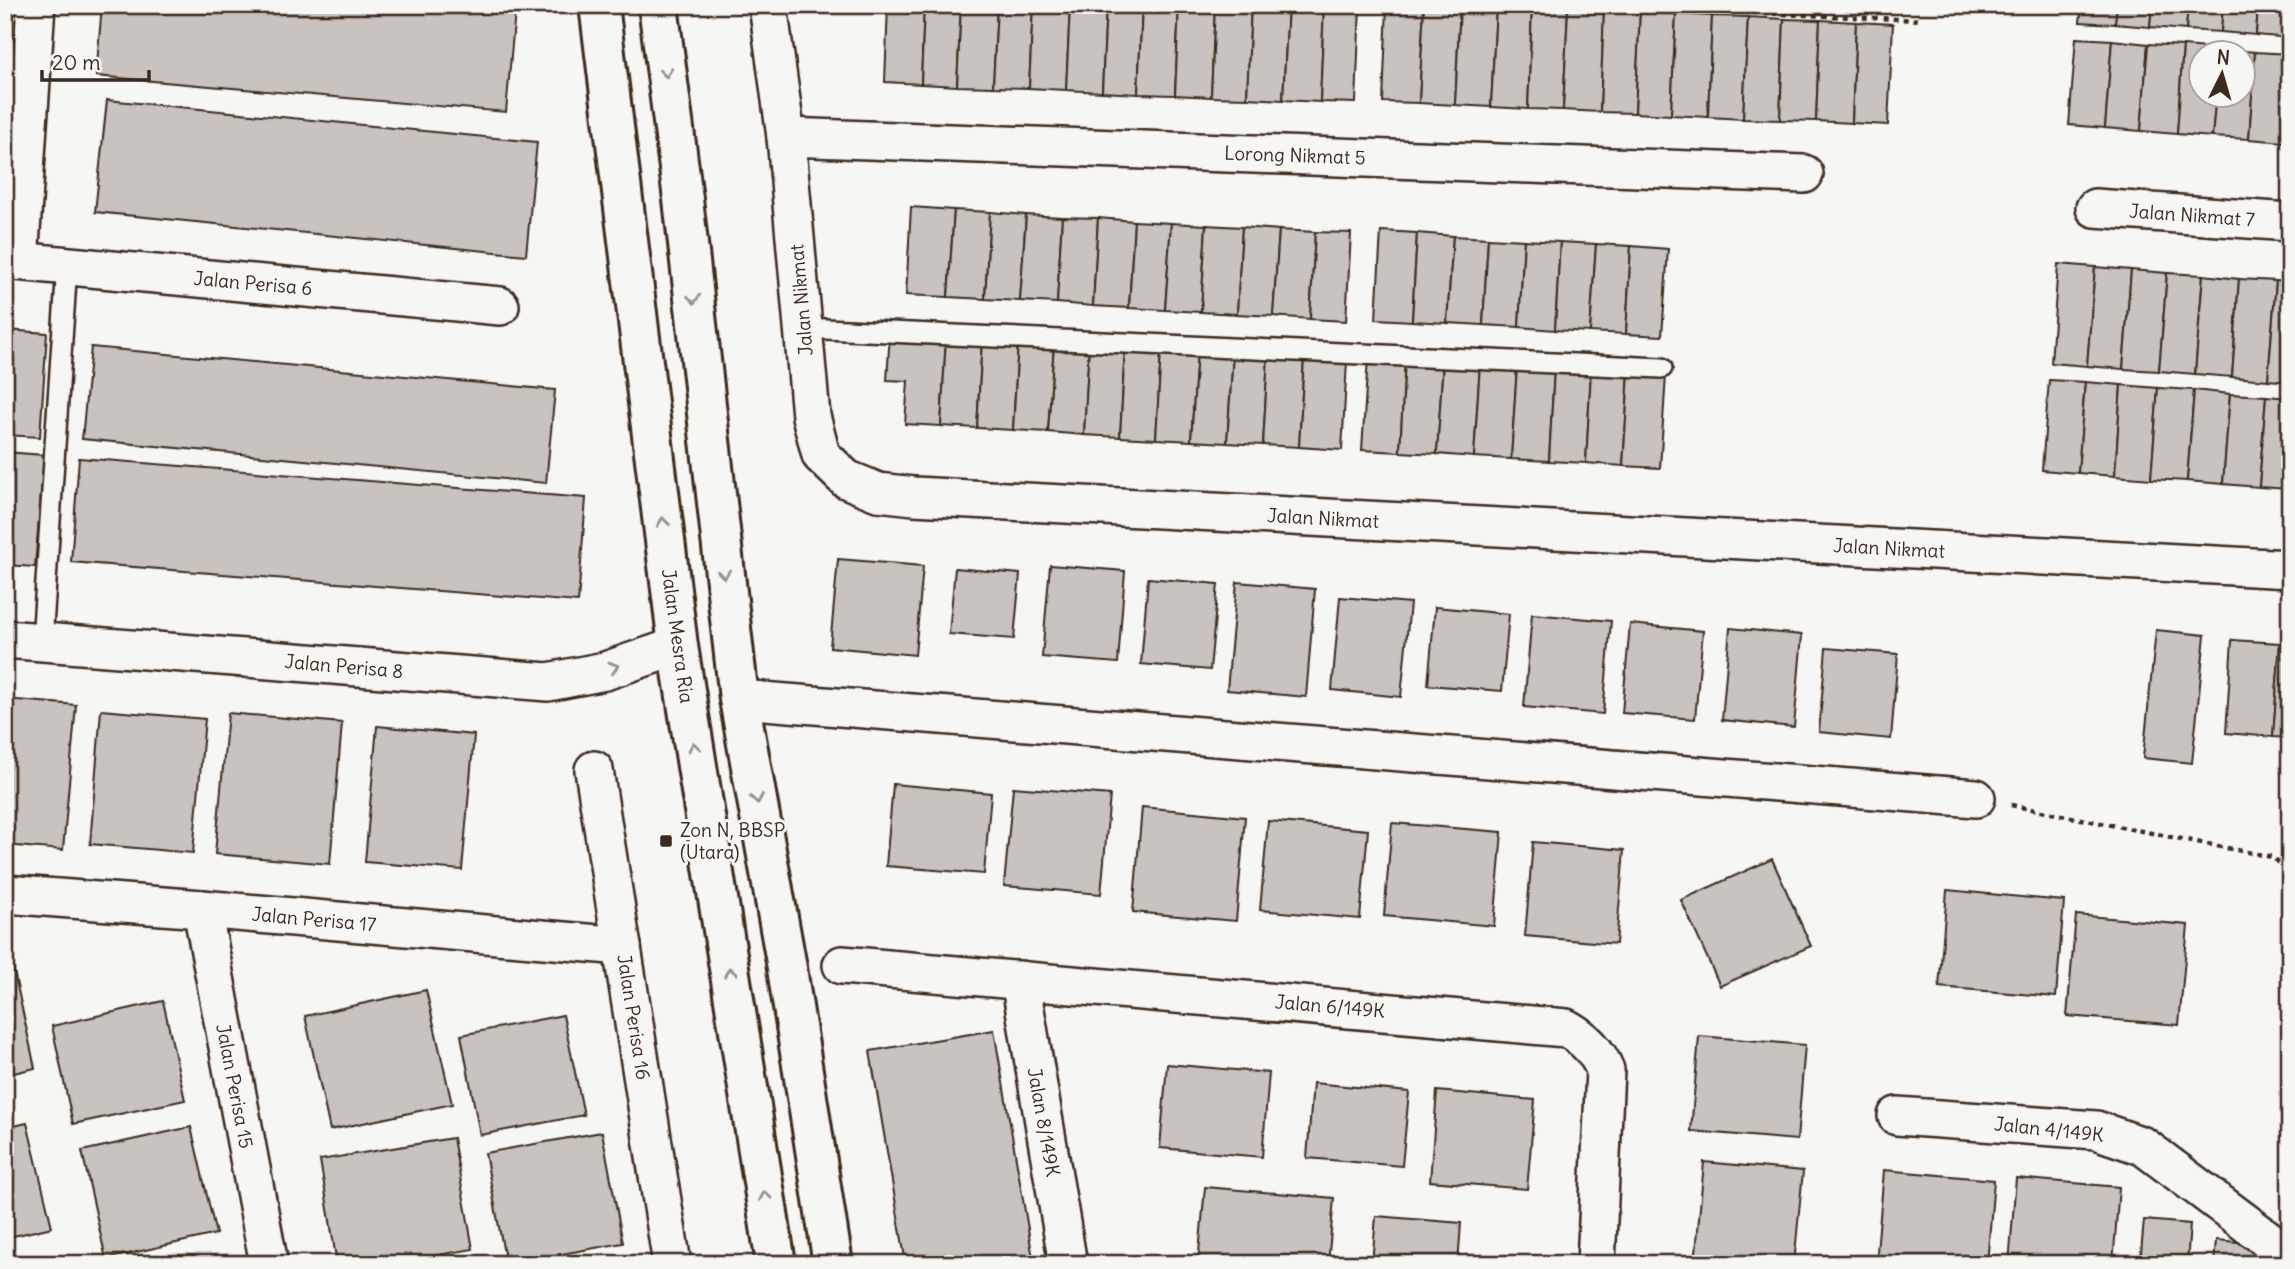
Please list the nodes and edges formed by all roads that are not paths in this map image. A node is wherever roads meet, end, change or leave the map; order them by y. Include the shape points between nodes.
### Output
1 (36, 5) edge
2 (599, 5) edge
3 (657, 5) edge
4 (768, 5) edge
5 (786, 136) junction
6 (1804, 174) dead end
7 (2095, 208) dead end
8 (2290, 222) edge
9 (12, 260) edge
10 (67, 265) junction
11 (500, 306) dead end
12 (803, 328) junction
13 (1662, 368) dead end
14 (2290, 569) edge
15 (5, 639) edge
16 (42, 642) junction
17 (678, 646) junction
18 (739, 699) junction
19 (594, 770) dead end
20 (1976, 798) road end
21 (5, 894) edge
22 (202, 909) junction
23 (622, 946) junction
24 (842, 965) dead end
25 (1020, 980) junction
26 (1897, 1116) dead end
27 (2290, 1256) edge
28 (269, 1264) edge
29 (672, 1264) edge
30 (776, 1264) edge
31 (833, 1264) edge
32 (1068, 1264) edge
33 (1596, 1264) edge

1 - 9 street
17 -> 2 main road, Jalan Mesra Ria
3 -> 18 main road
4 - 5 street, Jalan Nikmat
5 - 6 street, Lorong Nikmat 5
5 - 12 street, Jalan Nikmat
7 - 8 street, Jalan Nikmat 7
9 - 10 street, Jalan Perisa 6
10 - 11 street, Jalan Perisa 6
10 - 16 lane
12 - 13 lane
12 - 14 street, Jalan Nikmat via 811,416 821,455 846,479 878,492
15 - 16 street, Jalan Perisa 8
16 -> 17 street, Jalan Perisa 8 via 548,682 605,671
30 -> 17 main road, Jalan Mesra Ria
18 - 20 street
18 -> 31 main road
19 - 23 street, Jalan Perisa 16
21 - 22 street, Jalan Perisa 17
22 - 23 street, Jalan Perisa 17
22 - 28 street, Jalan Perisa 15
23 - 29 street, Jalan Perisa 16
24 - 25 street, Jalan 6/149K
25 - 32 street, Jalan 8/149K
25 - 33 street, Jalan 6/149K via 1566,1028 1581,1037 1605,1070
26 - 27 street, Jalan 4/149K via 2096,1130 2143,1146

